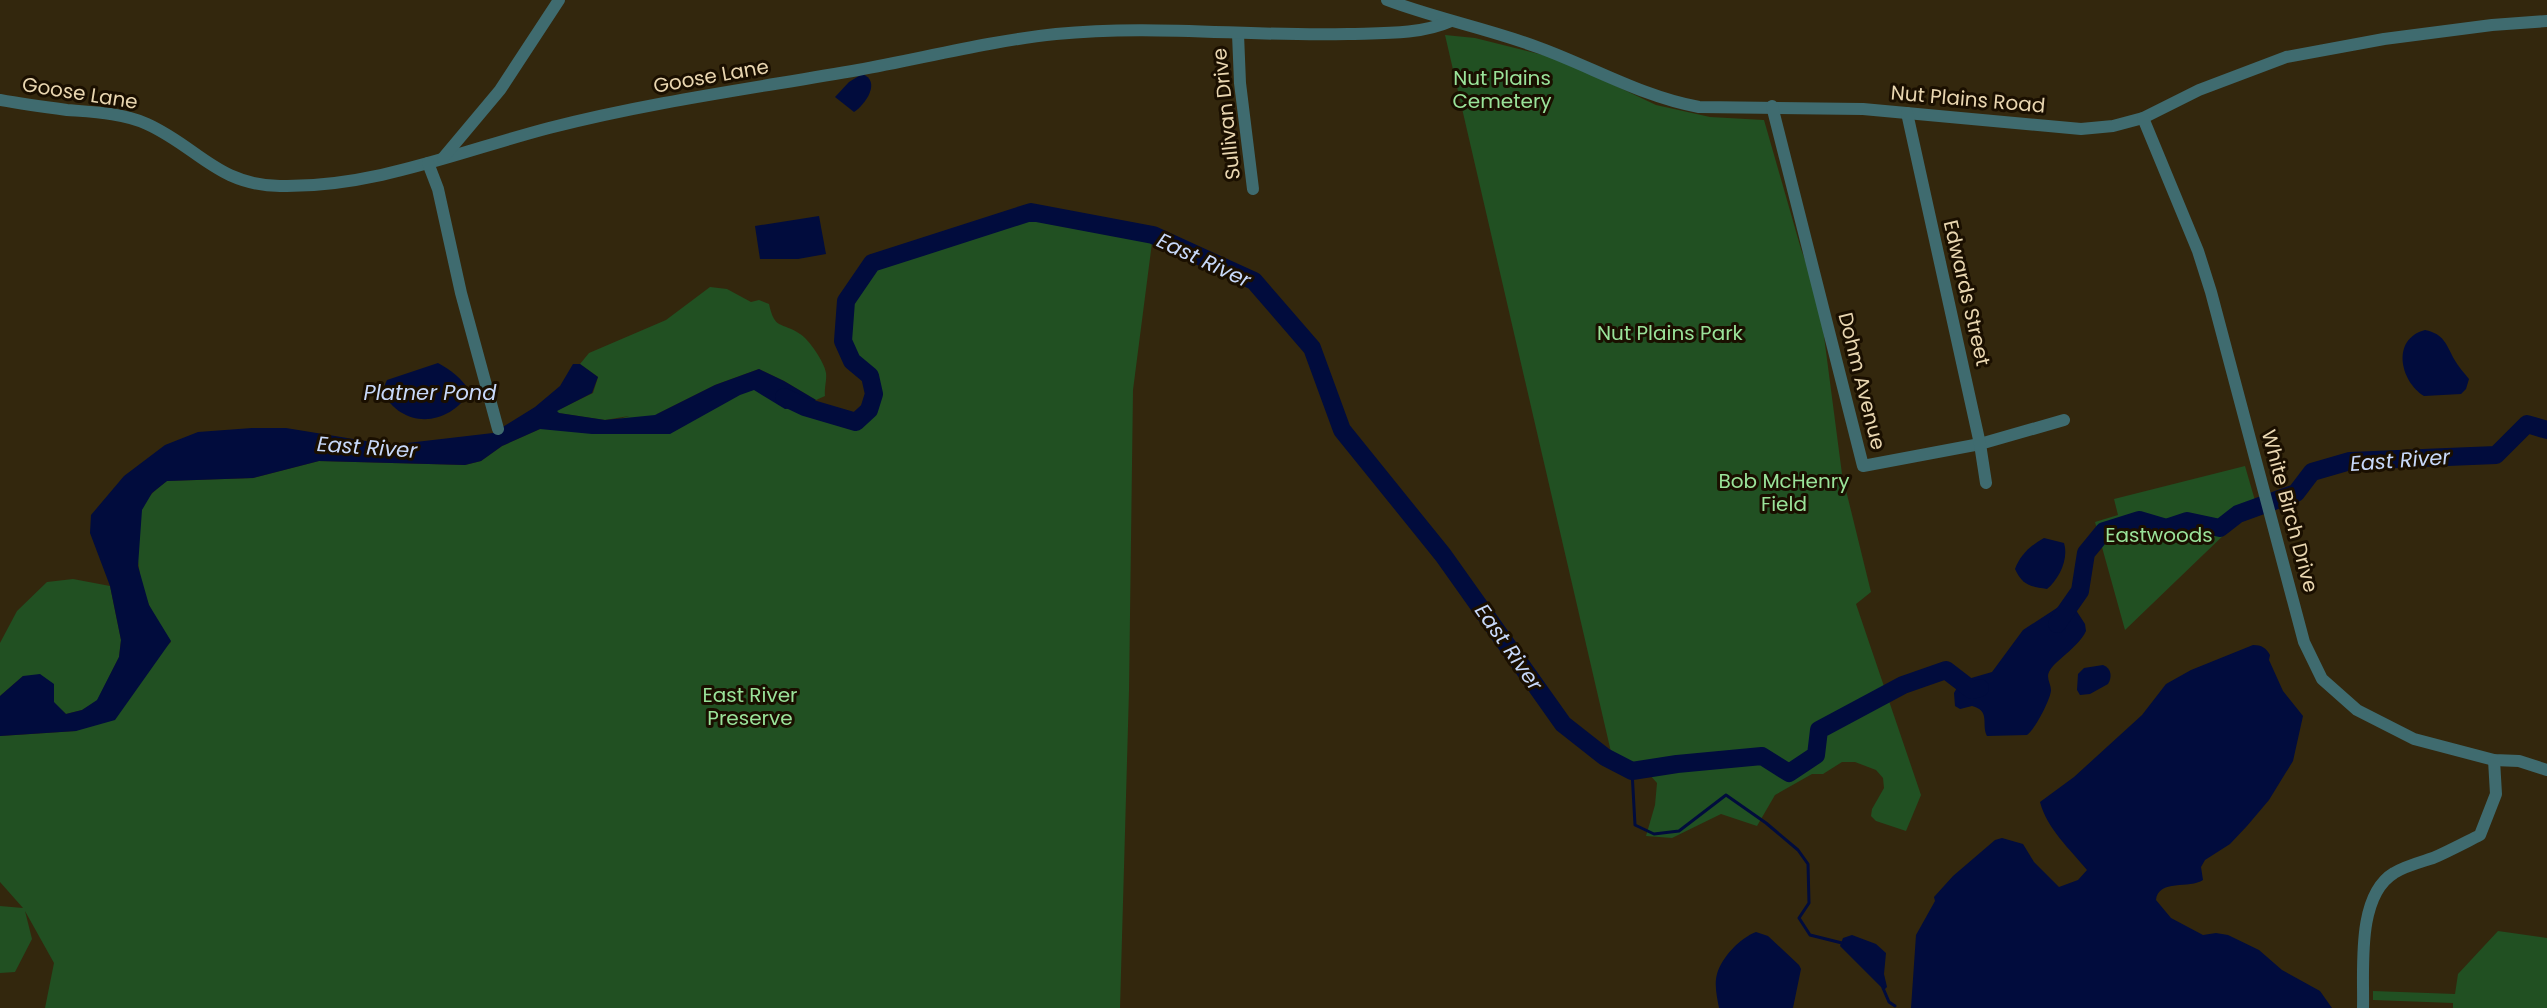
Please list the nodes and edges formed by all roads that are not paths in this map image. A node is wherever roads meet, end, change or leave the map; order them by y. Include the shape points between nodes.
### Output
1 (558, 0) edge
2 (1387, 0) edge
3 (1451, 21) junction
4 (2547, 21) edge
5 (1238, 34) junction
6 (0, 100) edge
7 (1772, 106) junction
8 (1906, 112) junction
9 (2143, 118) junction
10 (443, 158) junction
11 (428, 163) junction
12 (1253, 189) dead end
13 (2064, 420) dead end
14 (498, 429) dead end
15 (1980, 444) junction
16 (1986, 483) dead end
17 (2494, 760) junction
18 (2547, 770) edge
19 (2363, 1008) edge

1 - 10 street via 500,90
2 - 3 street, Nut Plains Road
3 - 5 street, Goose Lane via 1414,30 1287,36
3 - 7 street, Nut Plains Road via 1516,39 1677,103
4 - 9 street, Nut Plains Road via 2384,39 2286,57 2209,86
5 - 10 street, Goose Lane via 1171,31 1026,37 667,103 551,128
5 - 12 street, Sullivan Drive
6 - 11 street, Goose Lane via 146,123 213,168 258,185 345,181
7 - 8 street, Nut Plains Road
7 - 15 street, Dohm Avenue via 1863,465
8 - 9 street, Nut Plains Road via 2080,129
8 - 15 street, Edwards Street
9 - 17 street, White Birch Drive via 2198,251 2304,642 2322,679 2357,710 2414,739
10 - 11 street, Goose Lane
11 - 14 street via 438,189
13 - 15 street, Dohm Avenue
15 - 16 street, Edwards Street
17 - 18 street, White Birch Drive via 2519,761
17 - 19 street via 2496,794 2480,835 2393,873 2378,889 2369,909 2363,944

